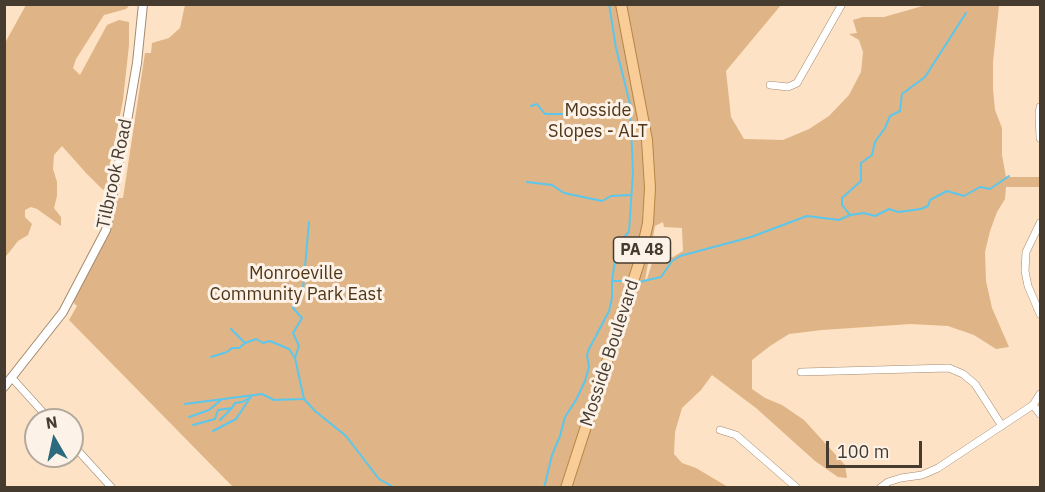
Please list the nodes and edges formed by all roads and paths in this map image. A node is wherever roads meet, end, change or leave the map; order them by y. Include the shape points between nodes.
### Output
1 (143, 4) edge
2 (621, 4) edge
3 (842, 4) edge
4 (770, 85) dead end
5 (1041, 107) edge
6 (1041, 138) edge
7 (1041, 224) edge
8 (1041, 314) edge
9 (801, 372) dead end
10 (12, 378) junction
11 (4, 387) edge
12 (1041, 394) edge
13 (1033, 405) junction
14 (39, 408) edge
15 (1041, 414) edge
16 (1002, 426) junction
17 (720, 430) dead end
18 (84, 457) edge
19 (112, 488) edge
20 (566, 488) edge
21 (797, 488) edge
22 (880, 488) edge

1 - 10 street, Tilbrook Road via 137,63 106,230 63,312
2 - 20 main road, Mosside Boulevard / PA 48 via 647,140 648,223 639,263
3 - 4 street via 796,83 788,87
5 - 6 street
7 - 8 street via 1026,252 1025,271
9 - 16 street via 949,368 975,384
10 - 11 street, Tilbrook Road
10 - 14 street
12 - 13 street
13 - 15 street
13 - 16 street
16 - 22 street via 930,472 888,482
17 - 21 street via 736,435
18 - 19 street

